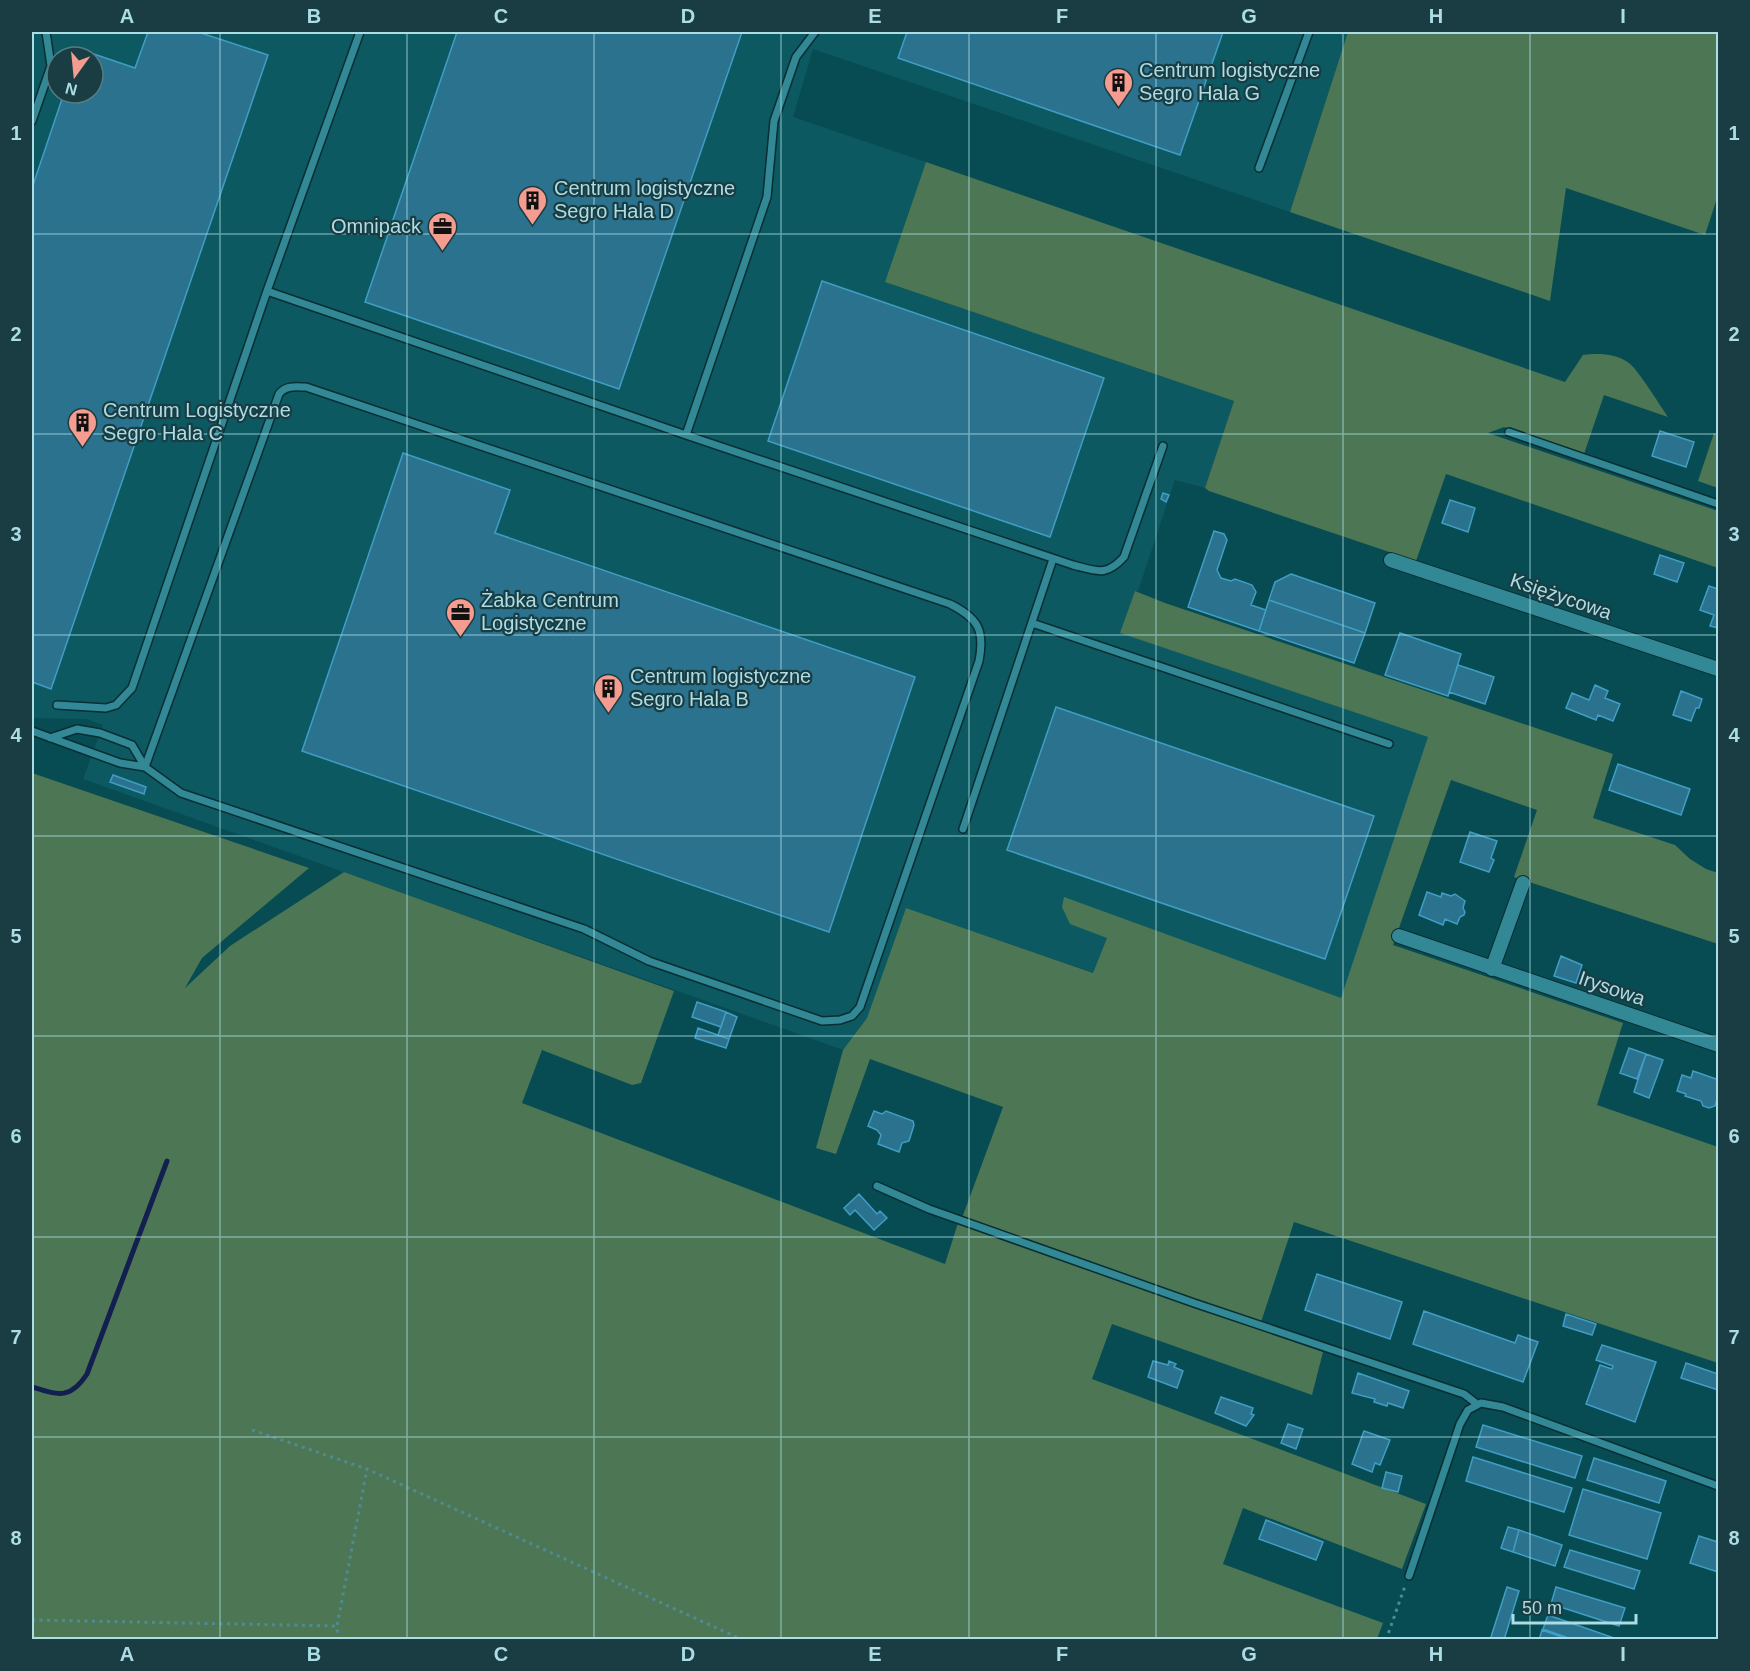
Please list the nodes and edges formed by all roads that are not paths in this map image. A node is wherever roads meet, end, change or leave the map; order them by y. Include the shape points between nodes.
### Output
1 (46, 32) edge
2 (360, 32) edge
3 (815, 32) edge
4 (1309, 32) edge
5 (32, 121) edge
6 (1259, 168) dead end
7 (267, 291) junction
8 (1509, 432) dead end
9 (686, 435) junction
10 (1163, 446) dead end
11 (1719, 504) edge
12 (1053, 559) junction
13 (1391, 560) dead end
14 (1032, 623) junction
15 (1719, 669) edge
16 (57, 705) dead end
17 (32, 731) edge
18 (50, 738) junction
19 (1389, 744) dead end
20 (145, 767) junction
21 (963, 829) dead end
22 (1522, 883) dead end
23 (1399, 936) dead end
24 (1492, 969) junction
25 (1719, 1045) edge
26 (876, 1186) dead end
27 (1478, 1404) junction
28 (1719, 1486) edge
29 (1409, 1576) road end

1 - 5 lane via 51,66
2 - 7 lane
3 - 9 lane via 796,57 774,121 767,197
4 - 6 lane
7 - 9 lane
7 - 16 lane via 132,688 116,705 106,708
8 - 11 lane
9 - 12 lane
10 - 12 lane via 1128,549 1118,563 1101,572
12 - 14 lane
13 - 15 street, Księżycowa
14 - 19 lane
14 - 21 lane
17 - 18 lane
18 - 20 lane via 120,763
18 - 20 lane via 77,729 100,734 132,746
20 - 20 lane via 182,793 584,929 649,961 750,997 822,1021 840,1020 852,1016 860,1007 979,661 981,636 968,614 950,604 306,387 290,386 279,394
22 - 24 street
23 - 24 street, Irysowa
24 - 25 street, Irysowa
26 - 27 lane via 929,1209 1194,1303 1464,1394
27 - 28 lane via 1503,1407
27 - 29 lane via 1468,1410 1460,1424

